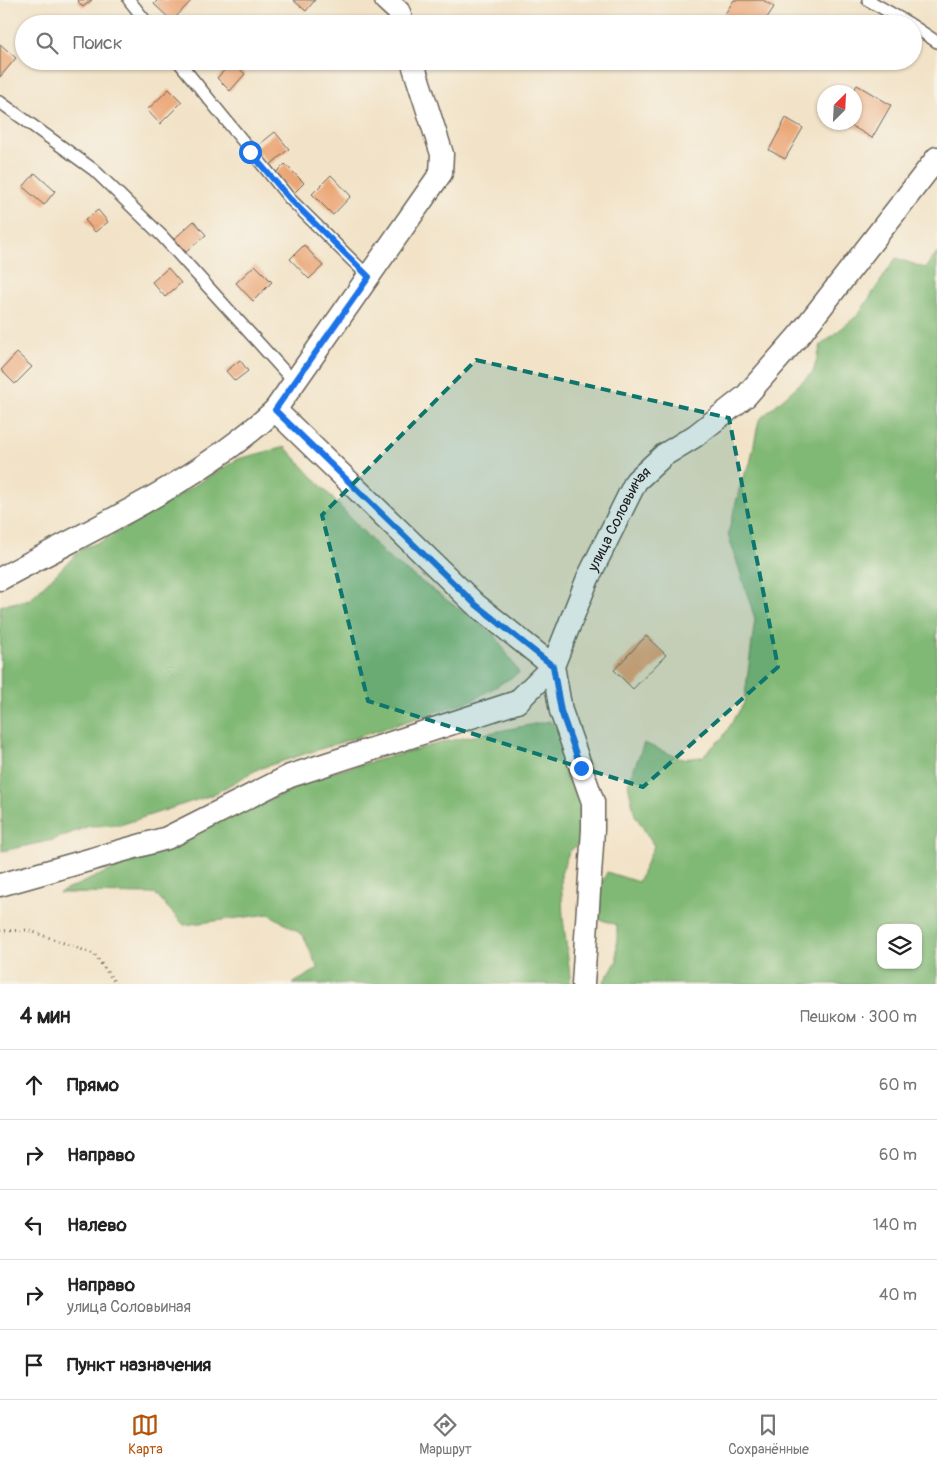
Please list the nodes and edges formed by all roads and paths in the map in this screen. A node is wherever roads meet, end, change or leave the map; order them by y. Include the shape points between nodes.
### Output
1 (129, 0) edge
2 (868, 0) edge
3 (141, 15) edge
4 (894, 15) edge
5 (922, 32) edge
6 (937, 42) edge
7 (185, 70) edge
8 (415, 70) edge
9 (0, 102) edge
10 (937, 158) edge
11 (369, 277) junction
12 (294, 382) junction
13 (275, 410) junction
14 (0, 579) edge
15 (553, 666) junction
16 (0, 885) edge
17 (0, 931) edge
18 (116, 984) edge
19 (583, 984) edge

1 - 3 lane
2 - 4 lane
5 - 6 lane
7 - 11 lane via 290,199
8 - 11 street via 442,154 440,173
9 - 12 lane via 94,170 162,236
10 - 15 street, улица Соловьиная via 801,333 746,396 664,455 636,481 588,578
11 - 12 street
12 - 13 street
13 - 14 street via 248,435 171,486
13 - 15 street via 475,604
15 - 16 street via 517,702 290,776 168,838
15 - 19 street via 561,711 593,802
17 - 18 path via 28,930 94,954

